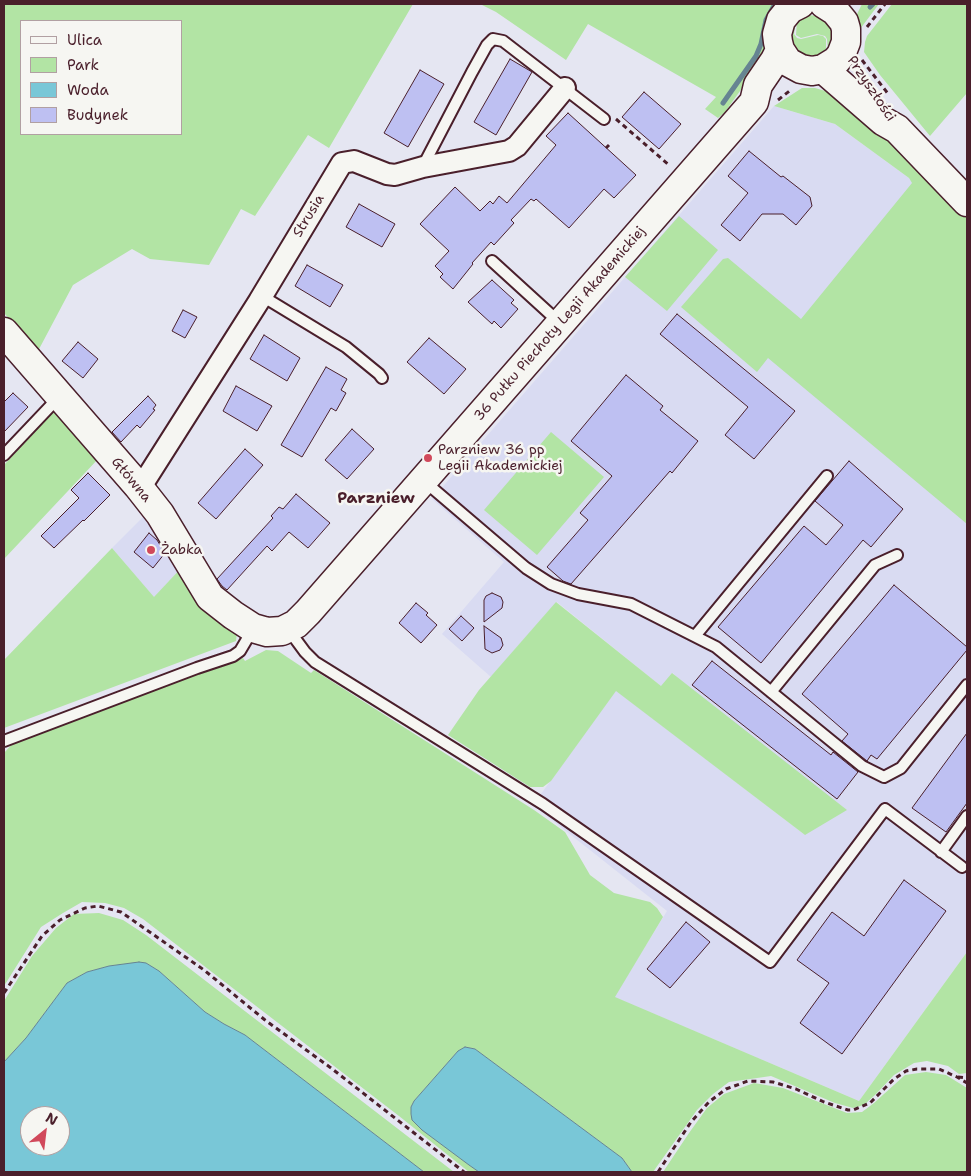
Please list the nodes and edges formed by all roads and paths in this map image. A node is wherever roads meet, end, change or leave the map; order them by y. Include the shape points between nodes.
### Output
1 (800, 4) edge
2 (824, 4) edge
3 (850, 13) edge
4 (844, 49) junction
5 (780, 50) junction
6 (812, 69) junction
7 (565, 88) junction
8 (754, 102) junction
9 (615, 118) dead end
10 (604, 120) dead end
11 (897, 129) junction
12 (670, 166) dead end
13 (423, 167) junction
14 (967, 202) edge
15 (492, 261) dead end
16 (262, 296) junction
17 (560, 324) junction
18 (4, 332) edge
19 (382, 378) dead end
20 (59, 396) junction
21 (4, 455) edge
22 (827, 476) dead end
23 (423, 480) junction
24 (138, 486) junction
25 (897, 555) dead end
26 (253, 628) junction
27 (288, 629) junction
28 (695, 636) junction
29 (967, 685) edge
30 (771, 692) junction
31 (4, 742) edge
32 (967, 816) edge
33 (941, 852) junction
34 (962, 867) dead end
35 (4, 993) edge
36 (957, 1077) junction
37 (967, 1078) edge
38 (967, 1083) edge
39 (464, 1172) edge
40 (658, 1172) edge

1 - 5 street via 785,14 778,26
2 - 3 street
3 - 4 street
4 - 6 street, 36 Pułku Piechoty Legii Akademickiej via 836,61
4 - 11 street, Przyszłości via 859,75 892,116
5 - 6 street, Przyszłości via 788,62
5 - 8 street, 36 Pułku Piechoty Legii Akademickiej via 758,85
6 - 8 street, 36 Pułku Piechoty Legii Akademickiej via 770,96
6 - 11 street, Przyszłości
7 - 10 lane
7 - 13 street, Strusia via 517,146 509,151
7 - 13 lane via 503,41 493,39
8 - 17 street, 36 Pułku Piechoty Legii Akademickiej
9 - 12 path
11 - 14 street, Przyszłości
13 - 16 street, Strusia via 395,175 354,161 342,163
15 - 17 lane
16 - 19 lane via 346,347
16 - 24 street, Strusia via 146,479
17 - 23 street, 36 Pułku Piechoty Legii Akademickiej
18 - 20 street, Główna
20 - 21 lane
20 - 24 street, Główna
22 - 28 lane
23 - 27 street, 36 Pułku Piechoty Legii Akademickiej via 308,612
23 - 28 lane via 526,568 550,584 578,594 631,604
24 - 26 street, Główna via 163,518 206,592
25 - 30 lane via 875,565
26 - 27 street via 267,632
26 - 31 lane via 240,651 233,656
27 - 33 lane via 315,662 542,804 770,962 885,809
28 - 30 lane via 716,647
29 - 30 lane via 901,768 884,777 862,766
32 - 33 lane
33 - 34 lane
35 - 39 path via 42,936 60,920 85,908 98,906 122,912 204,970
36 - 37 path
36 - 38 path
36 - 40 path via 939,1069 906,1071 870,1103 853,1110 773,1082 748,1082 726,1089 709,1102 691,1122

